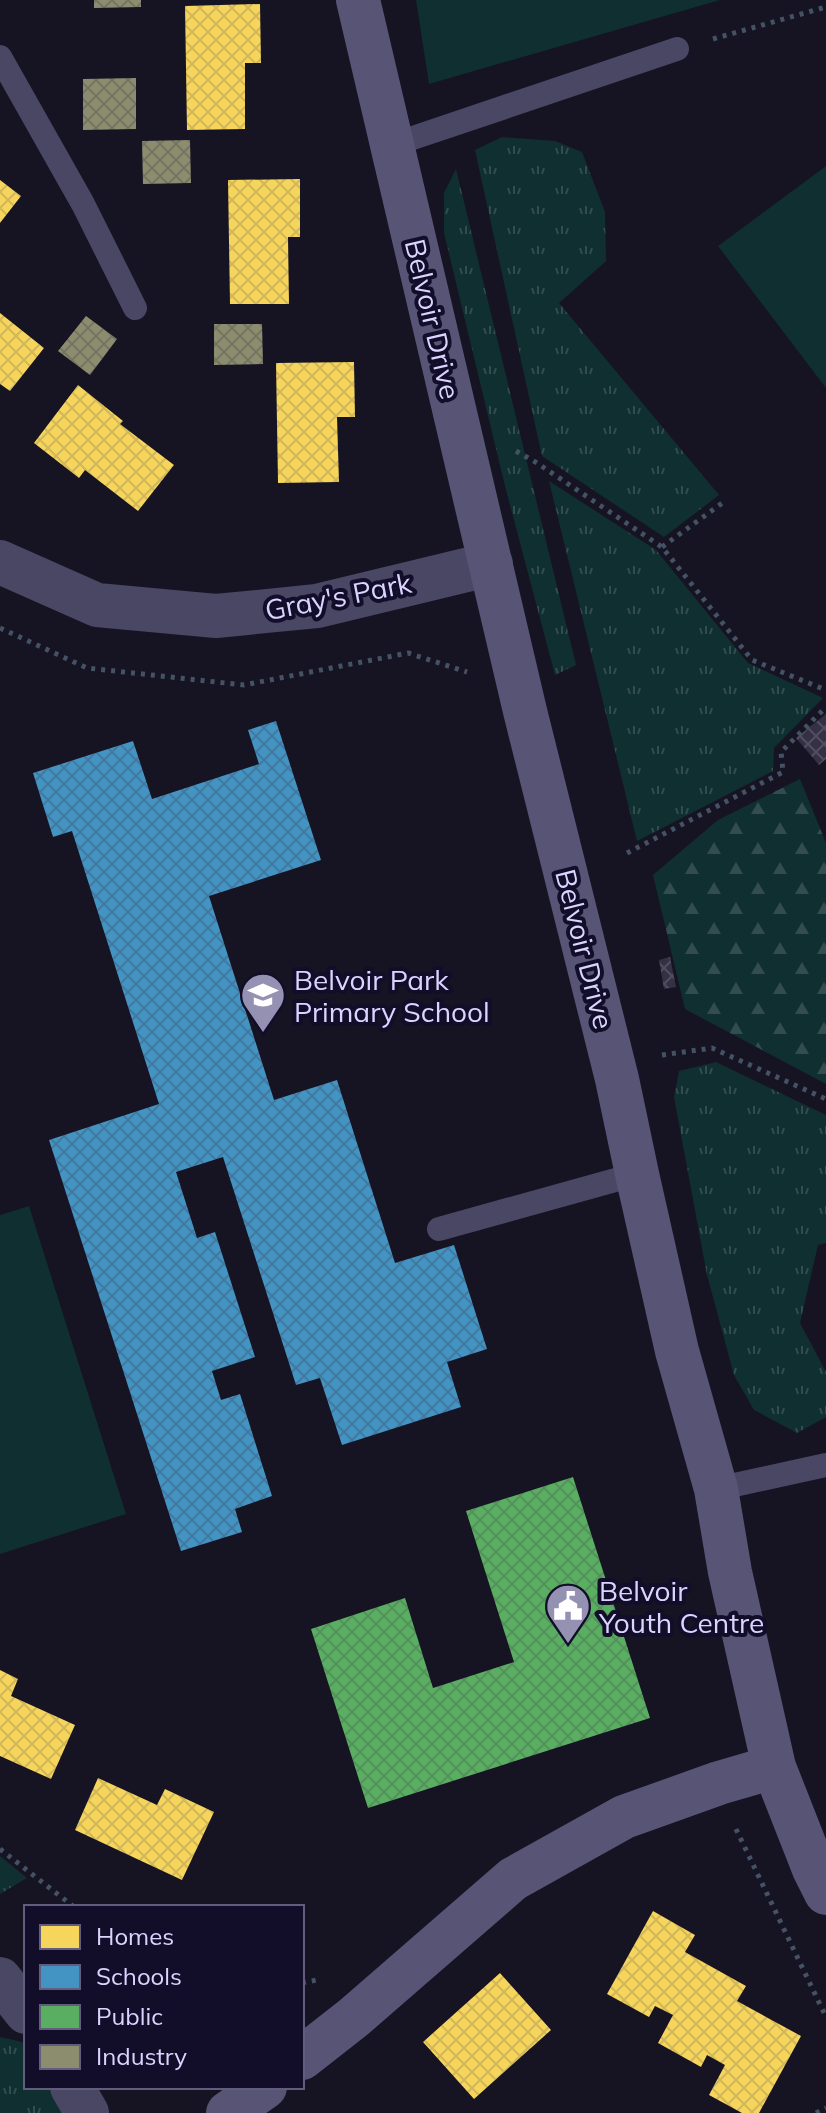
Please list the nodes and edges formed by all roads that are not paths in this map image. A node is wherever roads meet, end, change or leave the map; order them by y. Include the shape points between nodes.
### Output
1 (358, 0) edge
2 (677, 49) road end
3 (0, 57) edge
4 (392, 145) junction
5 (135, 308) dead end
6 (0, 562) edge
7 (491, 564) junction
8 (637, 1174) junction
9 (439, 1229) dead end
10 (826, 1465) edge
11 (716, 1489) junction
12 (774, 1767) junction
13 (826, 1893) edge
14 (0, 1979) edge
15 (24, 2009) edge
16 (304, 2056) edge
17 (73, 2089) edge
18 (262, 2089) edge
19 (87, 2113) edge
20 (228, 2113) edge

1 - 4 street, Belvoir Drive
2 - 4 lane
3 - 5 lane
4 - 7 street, Belvoir Drive
6 - 7 street, Gray's Park via 97,605 216,616 317,606
7 - 8 street, Belvoir Drive
8 - 9 lane
8 - 11 street, Belvoir Drive via 677,1351
10 - 11 lane
11 - 12 street, Belvoir Drive
12 - 13 street, Belvoir Drive
12 - 16 street via 624,1817 513,1879
14 - 15 street
17 - 19 street
18 - 20 street

